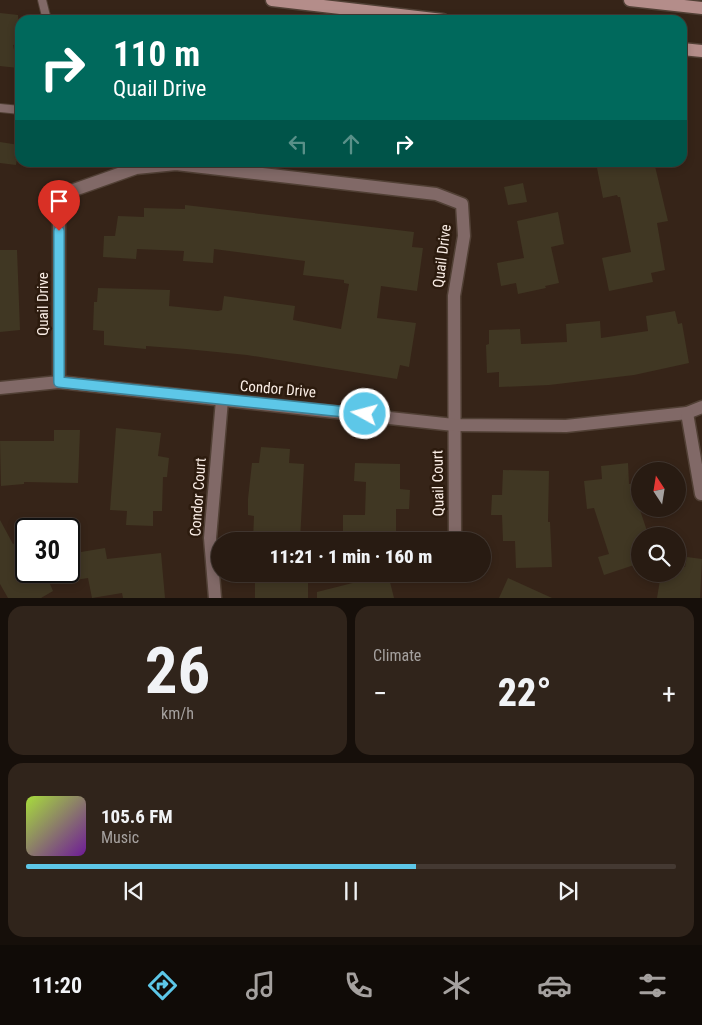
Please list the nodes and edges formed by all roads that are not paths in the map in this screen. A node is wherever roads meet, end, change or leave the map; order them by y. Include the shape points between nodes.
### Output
1 (42, 0) edge
2 (272, 0) edge
3 (630, 0) edge
4 (702, 8) edge
5 (46, 15) edge
6 (401, 15) edge
7 (687, 49) edge
8 (702, 51) edge
9 (0, 108) edge
10 (15, 110) edge
11 (146, 167) edge
12 (202, 167) edge
13 (59, 382) junction
14 (0, 388) edge
15 (222, 400) junction
16 (702, 407) edge
17 (687, 413) junction
18 (454, 425) junction
19 (701, 494) edge
20 (455, 532) edge
21 (215, 598) edge

1 - 5 lane
2 - 6 main road
3 - 4 main road
7 - 8 main road
9 - 10 lane
11 - 13 street, Quail Drive via 71,191 59,212
12 - 18 street, Quail Drive via 436,194 462,204 464,236 454,296
13 - 14 street, Condor Drive
13 - 15 street, Condor Drive
15 - 18 street, Condor Drive
15 - 21 street, Condor Court via 210,538
16 - 17 street, Condor Drive
17 - 18 street, Condor Drive via 566,426
17 - 19 street
18 - 20 street, Quail Court

